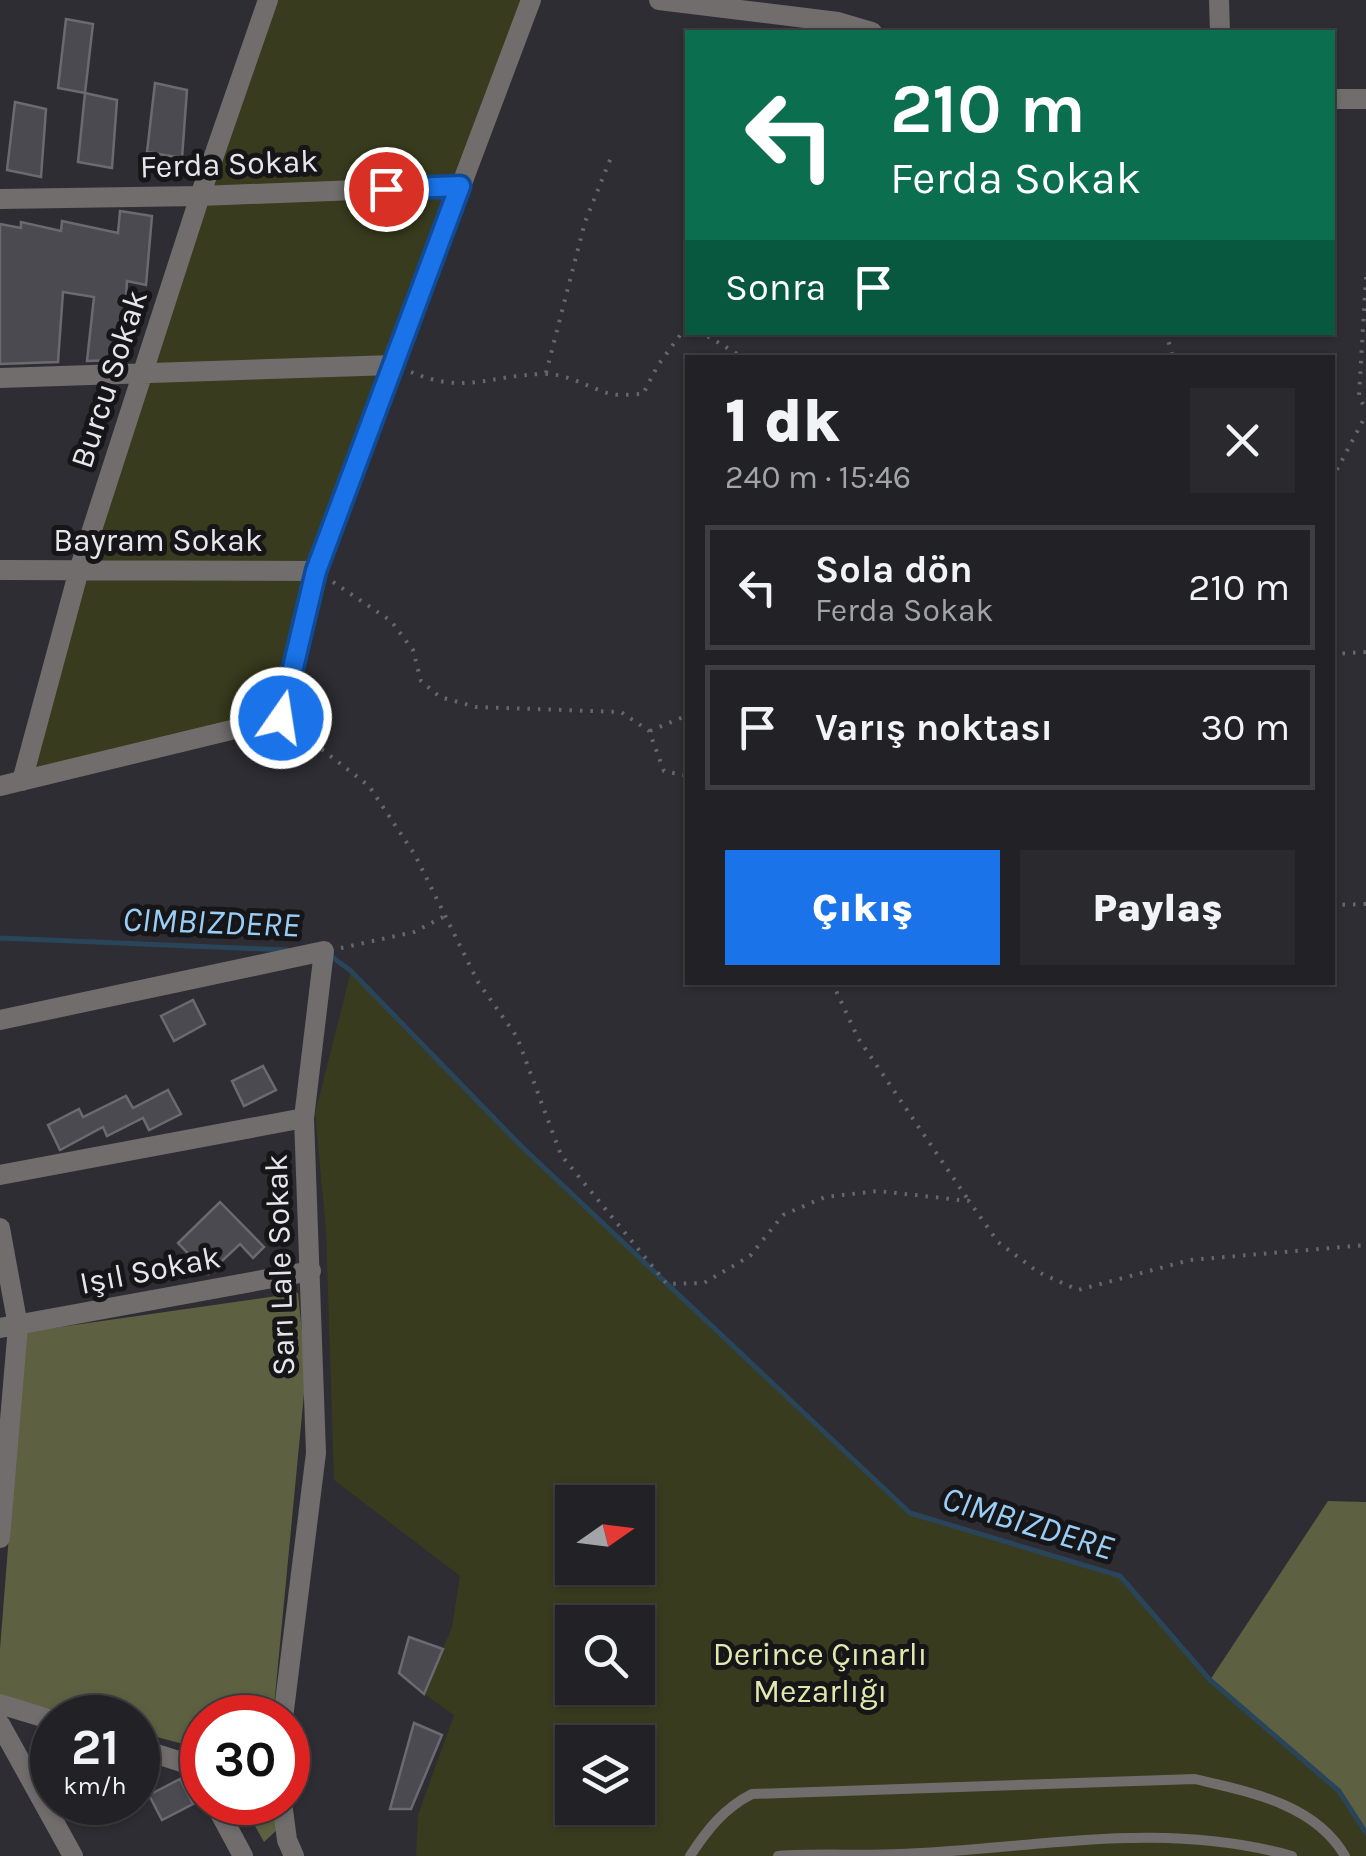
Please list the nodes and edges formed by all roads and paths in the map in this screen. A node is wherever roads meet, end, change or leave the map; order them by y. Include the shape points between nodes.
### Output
1 (268, 0) edge
2 (530, 0) edge
3 (659, 0) edge
4 (1219, 0) edge
5 (760, 6) edge
6 (865, 30) edge
7 (1220, 30) edge
8 (1366, 98) edge
9 (1335, 99) edge
10 (612, 155) dead end
11 (460, 186) junction
12 (200, 196) junction
13 (0, 198) edge
14 (1366, 277) edge
15 (685, 334) edge
16 (706, 335) edge
17 (739, 355) edge
18 (393, 364) junction
19 (546, 374) junction
20 (141, 376) junction
21 (0, 378) edge
22 (1366, 413) edge
23 (1335, 474) edge
24 (0, 570) edge
25 (79, 570) junction
26 (316, 571) junction
27 (1366, 652) edge
28 (1335, 654) edge
29 (685, 716) edge
30 (281, 718) junction
31 (649, 732) junction
32 (685, 775) edge
33 (22, 780) junction
34 (0, 786) edge
35 (1366, 904) edge
36 (1335, 905) edge
37 (446, 916) junction
38 (324, 951) junction
39 (833, 985) edge
40 (0, 1020) edge
41 (304, 1118) junction
42 (0, 1175) edge
43 (969, 1201) junction
44 (0, 1228) edge
45 (1366, 1245) edge
46 (311, 1271) junction
47 (9, 1327) edge
48 (0, 1538) edge
49 (286, 1695) edge
50 (0, 1704) edge
51 (30, 1713) edge
52 (0, 1724) edge
53 (226, 1825) edge
54 (285, 1825) edge
55 (73, 1856) edge
56 (243, 1856) edge
57 (294, 1856) edge
58 (690, 1856) edge
59 (778, 1856) edge
60 (1292, 1856) edge
61 (1345, 1856) edge

1 - 12 street, Burcu Sokak
2 - 11 street
3 - 5 street
4 - 7 street
5 - 6 street
8 - 9 street
10 - 19 path via 585,222
11 - 12 street, Ferda Sokak
11 - 18 street
12 - 13 street, Ferda Sokak
12 - 20 street, Burcu Sokak
14 - 22 path via 1359,396
15 - 19 path via 643,394 615,395
16 - 17 path
18 - 19 path via 438,384
18 - 20 street
18 - 26 street
20 - 21 street
20 - 25 street, Burcu Sokak
22 - 23 path
24 - 25 street, Bayram Sokak
25 - 26 street, Bayram Sokak
25 - 33 street, Burcu Sokak
26 - 30 street
26 - 31 path via 391,622 413,650 421,681 440,697 476,708 622,712
27 - 28 path
29 - 31 path
30 - 33 street
30 - 37 path via 368,786
31 - 32 path via 664,771
33 - 34 street
35 - 36 path
37 - 38 path via 414,932
37 - 43 path via 478,982 517,1037 562,1154 667,1284 704,1283 750,1256 783,1215 825,1196 878,1192
38 - 40 street
38 - 41 street
39 - 43 path via 858,1038
41 - 42 street, Sarı Lale Sokak
41 - 46 street, Sarı Lale Sokak
43 - 45 path via 998,1242 1038,1272 1078,1290 1190,1260
44 - 47 street
46 - 47 street, Işıl Sokak
46 - 49 street, Sarı Lale Sokak via 316,1452
47 - 48 street
50 - 51 street
52 - 55 street
53 - 56 street
54 - 57 street
58 - 61 lane via 734,1803 752,1794 1196,1780 1296,1810 1333,1836
59 - 60 lane via 902,1854 1090,1837 1222,1840

